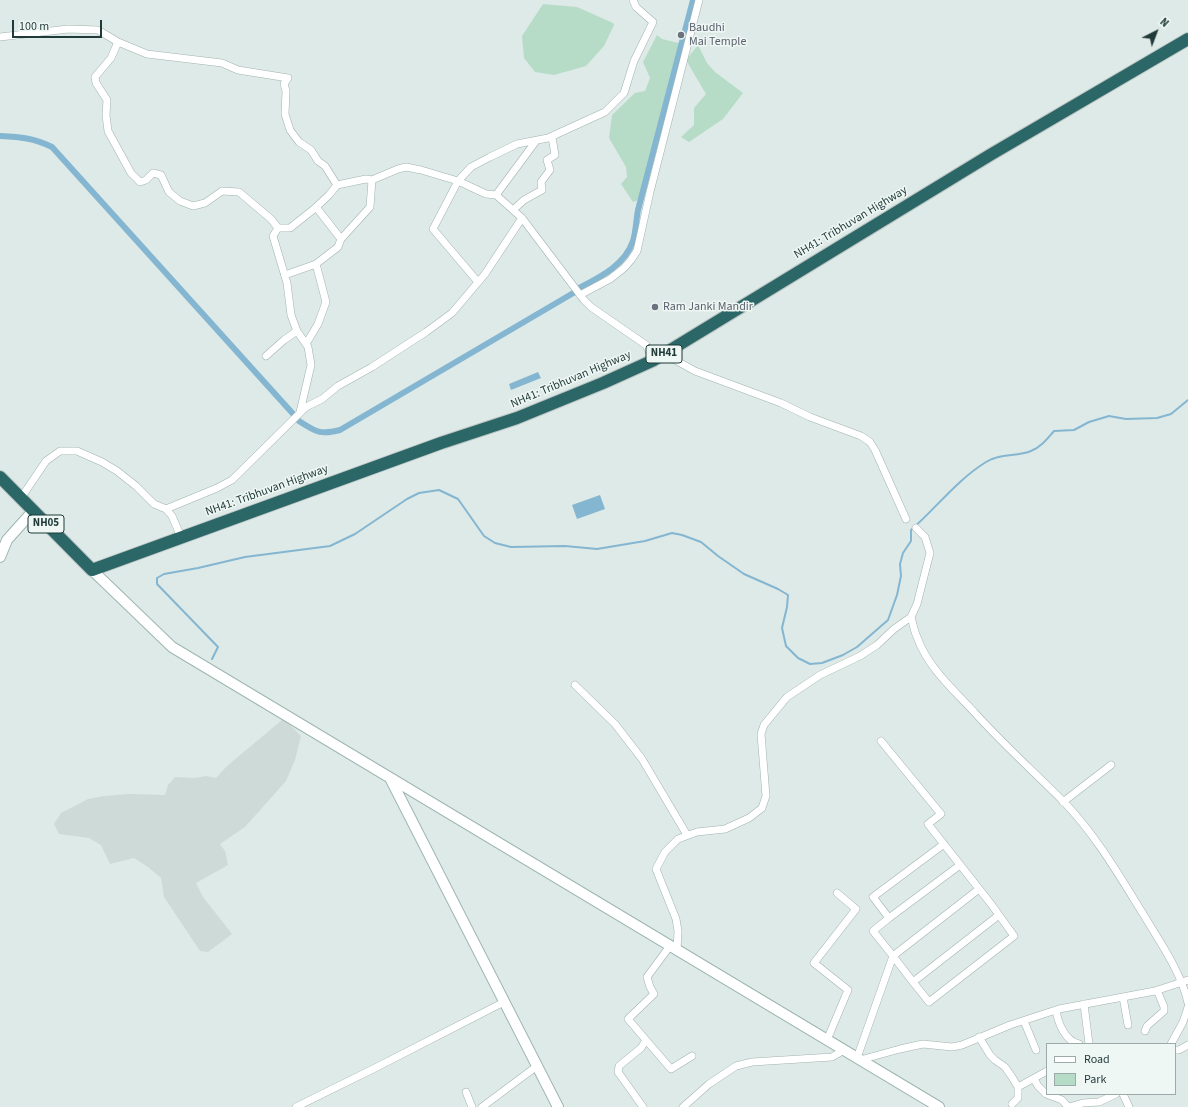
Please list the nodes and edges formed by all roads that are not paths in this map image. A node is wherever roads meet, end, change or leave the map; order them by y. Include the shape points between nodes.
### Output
1 (633, 0) edge
2 (699, 0) edge
3 (0, 37) edge
4 (1188, 39) edge
5 (118, 42) junction
6 (552, 137) junction
7 (536, 141) junction
8 (372, 180) junction
9 (458, 181) junction
10 (337, 185) junction
11 (496, 196) junction
12 (316, 207) junction
13 (513, 210) junction
14 (522, 218) junction
15 (278, 228) junction
16 (341, 239) junction
17 (316, 264) junction
18 (285, 275) junction
19 (478, 282) junction
20 (580, 295) junction
21 (297, 331) junction
22 (306, 344) junction
23 (668, 352) junction
24 (266, 356) dead end
25 (654, 360) junction
26 (300, 412) junction
27 (0, 477) edge
28 (21, 498) junction
29 (166, 509) junction
30 (33, 511) junction
31 (906, 519) dead end
32 (916, 528) dead end
33 (181, 537) junction
34 (0, 557) edge
35 (92, 570) junction
36 (911, 617) junction
37 (575, 685) dead end
38 (881, 741) dead end
39 (1111, 765) dead end
40 (390, 778) junction
41 (1063, 802) junction
42 (688, 835) junction
43 (944, 844) junction
44 (960, 864) junction
45 (979, 889) junction
46 (837, 894) dead end
47 (999, 915) junction
48 (889, 918) junction
49 (674, 948) junction
50 (893, 956) junction
51 (1185, 981) edge
52 (913, 982) junction
53 (1157, 990) junction
54 (1123, 997) junction
55 (504, 1002) junction
56 (1188, 1003) edge
57 (1084, 1004) junction
58 (1188, 1007) edge
59 (1056, 1010) junction
60 (1024, 1020) junction
61 (1183, 1022) junction
62 (1128, 1025) dead end
63 (1188, 1028) edge
64 (1145, 1031) dead end
65 (979, 1038) junction
66 (646, 1040) junction
67 (827, 1040) junction
68 (1074, 1043) edge
69 (1089, 1043) edge
70 (1172, 1043) edge
71 (1188, 1044) edge
72 (844, 1050) junction
73 (1036, 1050) dead end
74 (1176, 1050) edge
75 (692, 1056) dead end
76 (858, 1059) junction
77 (537, 1066) junction
78 (1046, 1073) edge
79 (1034, 1079) junction
80 (1018, 1087) junction
81 (466, 1092) dead end
82 (1046, 1094) edge
83 (1049, 1095) edge
84 (1114, 1095) edge
85 (1123, 1095) edge
86 (1012, 1104) dead end
87 (1088, 1105) edge
88 (296, 1107) edge
89 (472, 1107) edge
90 (482, 1107) edge
91 (558, 1107) edge
92 (642, 1107) edge
93 (683, 1107) edge
94 (939, 1107) edge
95 (1069, 1107) edge
96 (1129, 1107) edge

1 - 6 street via 636,7 653,22 634,61 624,93 605,112
2 - 20 street via 637,251 624,268 610,279
3 - 5 street via 68,29 98,30
4 - 23 highway, NH41: Tribhuvan Highway / NH41 via 990,155
5 - 10 street via 147,54 222,63 238,70 288,78 284,84 285,114 290,130 325,166
5 - 15 street via 111,58 95,77 107,100 108,131 131,173 140,182 153,174 161,175 169,192 180,201 193,206 205,203 222,191 239,192
6 - 7 street
6 - 13 street via 556,154 547,160 550,170 541,182 542,190
7 - 9 street via 517,144 490,156 471,167
7 - 11 street
8 - 9 street via 406,167
8 - 10 street
8 - 16 street via 370,207
9 - 11 street
9 - 19 street via 433,230
10 - 12 street
11 - 13 street
12 - 15 street via 290,228
12 - 16 street
13 - 14 street
14 - 19 street
14 - 20 street
15 - 18 street via 273,236
16 - 17 street via 338,247
17 - 18 street
17 - 22 street via 326,302 318,324
18 - 21 street via 291,315
19 - 26 street via 452,313 426,332
20 - 25 street via 591,307 646,345
21 - 22 street
21 - 24 street
22 - 26 street via 311,365
23 - 25 highway, NH41: Tribhuvan Highway / NH41
23 - 31 street via 675,360 695,371 781,403 870,442
25 - 33 highway, NH41: Tribhuvan Highway / NH41 via 517,418
26 - 29 street via 232,480
27 - 28 highway, NH05
28 - 29 street via 46,461 60,452 77,451 117,471 154,504
28 - 30 highway, NH05
29 - 33 street
30 - 34 main road via 7,540
30 - 35 highway, NH05
32 - 36 street via 925,537 930,552 917,604
33 - 35 highway, NH41: Tribhuvan Highway / NH41
35 - 40 main road, NH05 via 172,647
36 - 41 street via 917,638 944,681
36 - 42 street via 860,656 797,689 764,725 761,734 766,796 762,808 749,818 725,829
37 - 42 street via 614,724 642,759
38 - 43 street via 941,814 928,824
39 - 41 street
40 - 49 main road, NH05
40 - 55 main road
41 - 51 street via 1083,824 1113,866
42 - 49 street via 678,839 665,852 656,869 676,919 678,931
43 - 44 street
43 - 48 street via 873,897
44 - 45 street
44 - 48 street
45 - 47 street
45 - 50 street
46 - 67 street via 856,909 814,963 848,990
47 - 52 street
47 - 52 street via 1014,936 929,1002
48 - 50 street via 873,930
49 - 66 street via 647,977 654,994 628,1019
49 - 67 main road, NH05
50 - 52 street
50 - 76 street
51 - 53 street
51 - 56 street
53 - 54 street
53 - 64 street via 1164,1011
54 - 57 street
54 - 62 street
55 - 77 main road
55 - 88 street
57 - 59 street
57 - 69 street
58 - 61 street
59 - 60 street
59 - 68 street via 1058,1023
60 - 65 street
60 - 73 street
61 - 63 street
61 - 70 street
65 - 76 street via 952,1047 923,1044
65 - 80 street via 990,1055 1006,1067
66 - 75 street via 671,1069
66 - 92 street via 641,1048 619,1066 618,1072
67 - 72 main road, NH05
71 - 74 street
72 - 76 main road, NH05
72 - 93 street via 832,1057 752,1062 736,1066 709,1084
76 - 94 main road, NH05
77 - 90 street
77 - 91 main road
78 - 79 street
79 - 80 street
79 - 82 street
80 - 86 street via 1018,1098
81 - 89 street
83 - 95 street via 1062,1100
84 - 87 street
85 - 96 street
87 - 95 street

